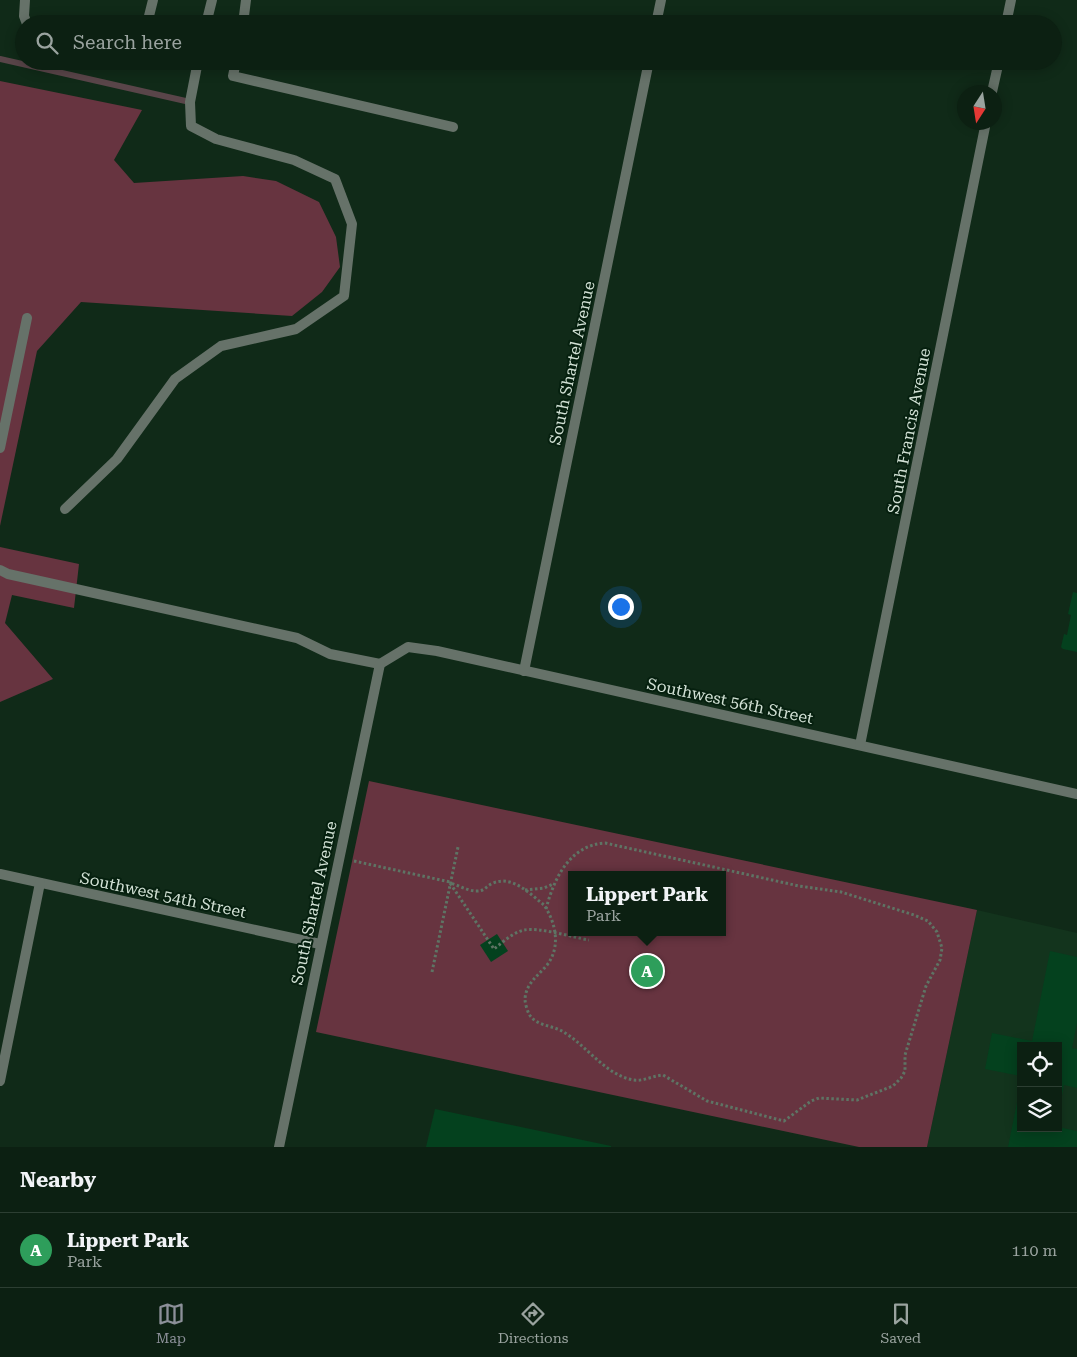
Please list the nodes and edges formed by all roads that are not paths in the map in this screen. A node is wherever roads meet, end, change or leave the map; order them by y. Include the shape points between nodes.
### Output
1 (25, 0) edge
2 (153, 0) edge
3 (212, 0) edge
4 (246, 0) edge
5 (661, 0) edge
6 (1011, 0) edge
7 (24, 15) edge
8 (150, 15) edge
9 (208, 15) edge
10 (244, 15) edge
11 (658, 15) edge
12 (1008, 15) edge
13 (196, 70) edge
14 (234, 70) edge
15 (646, 70) edge
16 (997, 70) edge
17 (994, 85) edge
18 (453, 127) dead end
19 (984, 130) edge
20 (27, 318) dead end
21 (0, 448) edge
22 (65, 509) dead end
23 (0, 570) edge
24 (380, 664) junction
25 (524, 671) junction
26 (860, 745) junction
27 (1077, 794) edge
28 (0, 874) edge
29 (40, 883) junction
30 (320, 944) junction
31 (0, 1081) edge
32 (279, 1147) edge

1 - 7 street
2 - 8 street
3 - 9 street
4 - 10 street
5 - 11 street
6 - 12 street
13 - 22 street via 190,102 191,126 216,139 294,160 335,179 352,224 344,296 296,329 221,346 175,379 117,459
14 - 18 street via 233,76
15 - 25 street, South Shartel Avenue
16 - 17 street
19 - 26 street, South Francis Avenue
20 - 21 street
23 - 24 street via 297,638 330,654
24 - 25 street, Southwest 56th Street via 408,648
24 - 30 street, South Shartel Avenue
25 - 26 street, Southwest 56th Street
26 - 27 street, Southwest 56th Street
28 - 29 street, Southwest 54th Street
29 - 30 street, Southwest 54th Street
29 - 31 street
30 - 32 street, South Shartel Avenue

